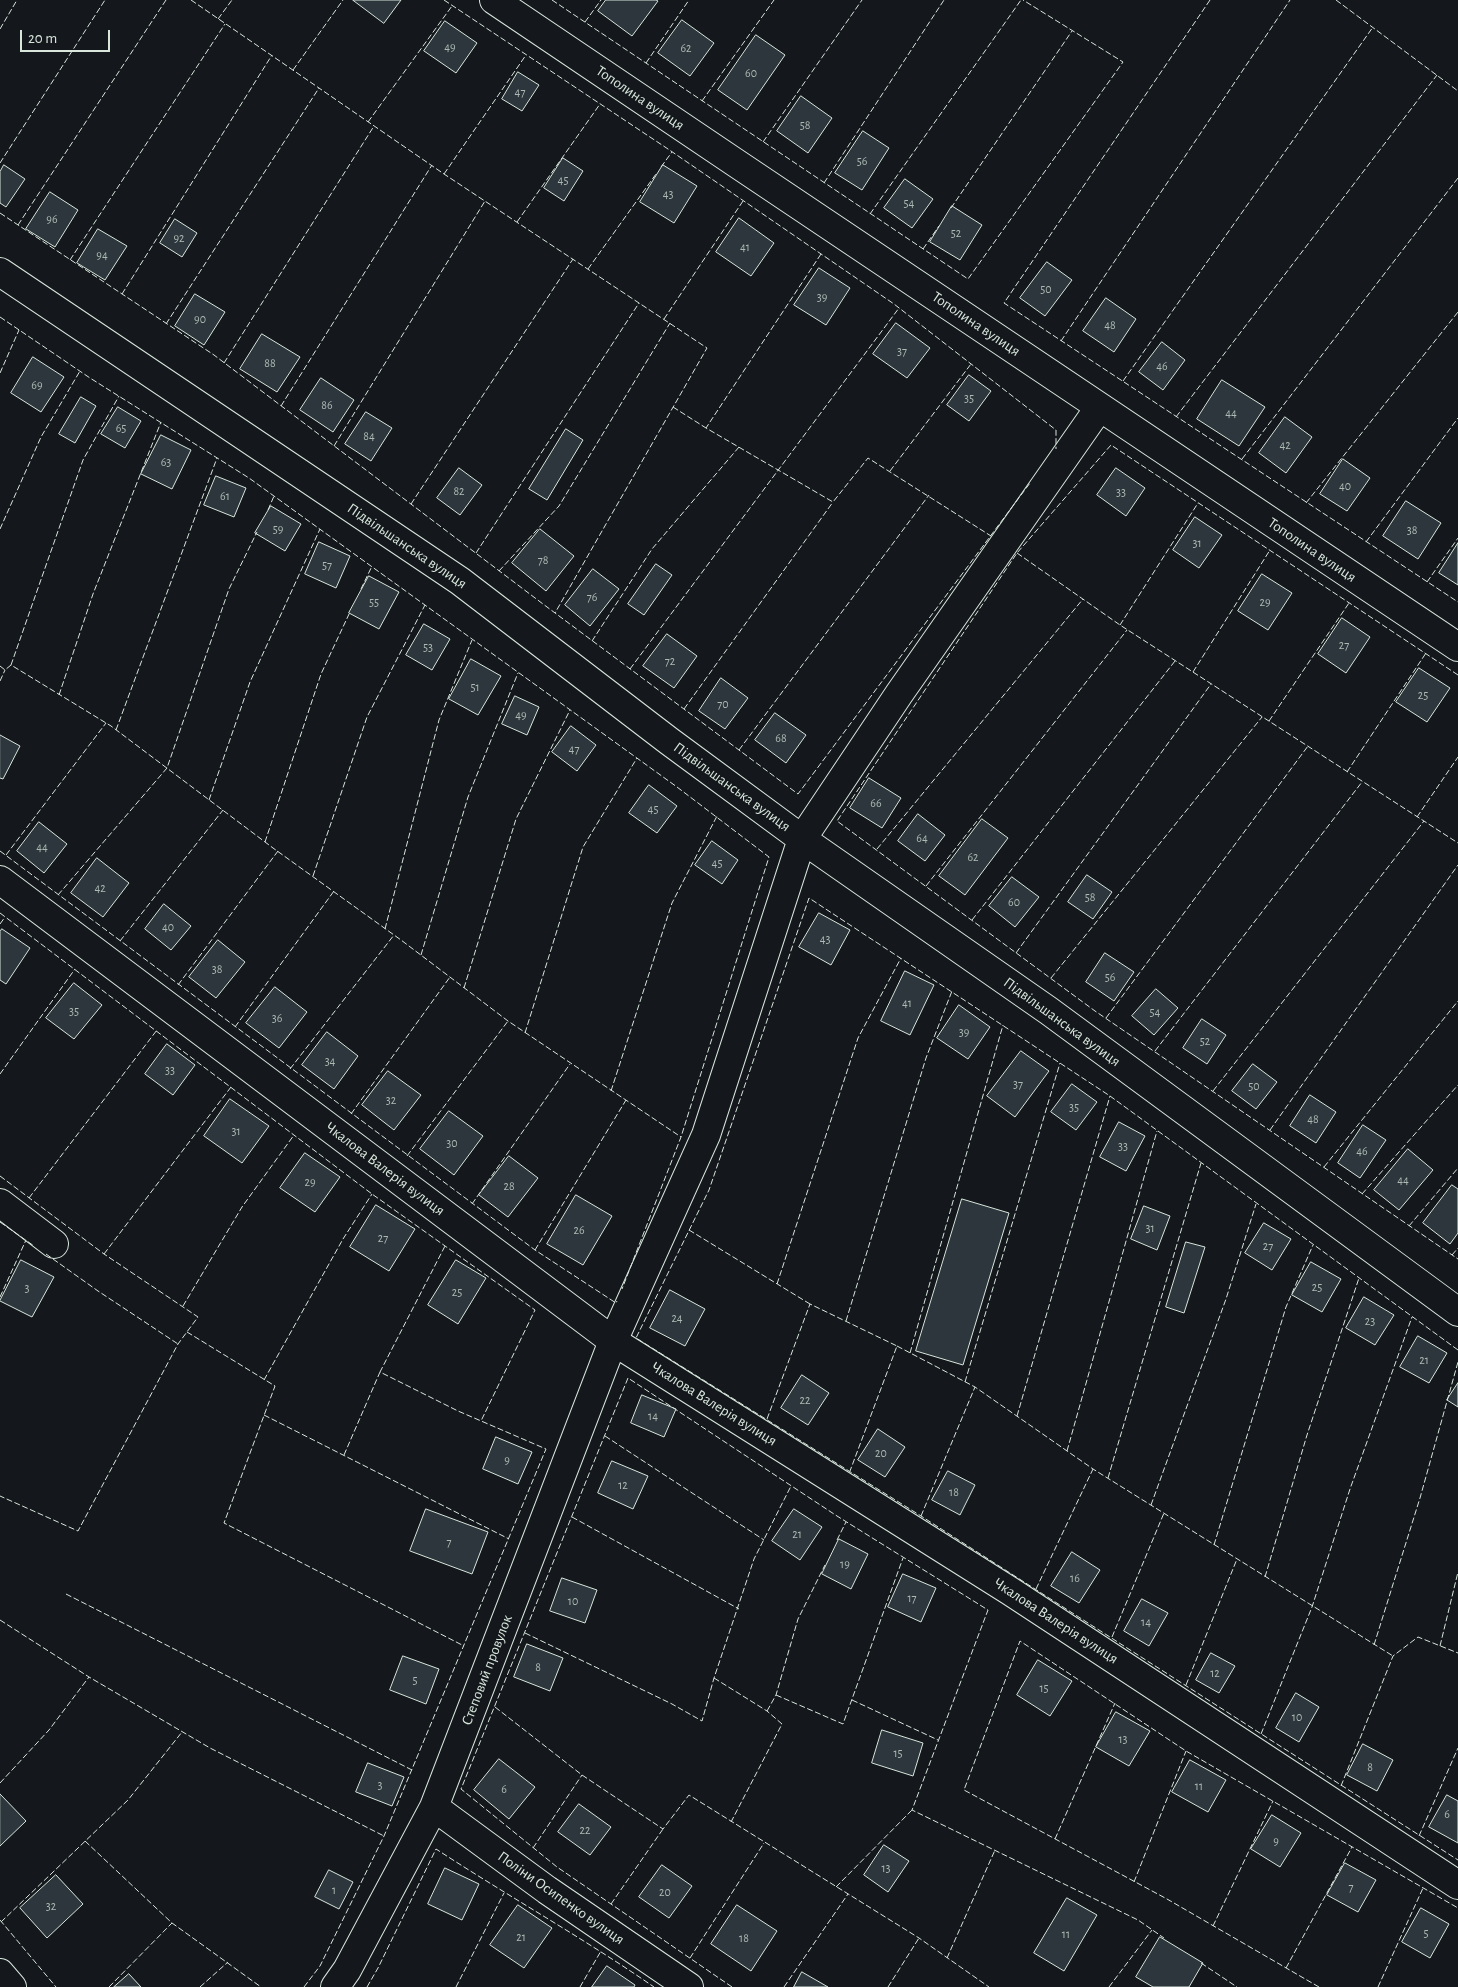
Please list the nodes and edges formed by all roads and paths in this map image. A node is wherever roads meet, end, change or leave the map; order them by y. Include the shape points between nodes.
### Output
1 (494, 0) edge
2 (0, 272) edge
3 (1099, 408) junction
4 (1458, 647) edge
5 (802, 839) junction
6 (0, 880) edge
7 (0, 1203) edge
8 (54, 1244) dead end
9 (1458, 1312) edge
10 (613, 1341) junction
11 (434, 1807) junction
12 (1458, 1885) edge
13 (335, 1987) edge
14 (689, 1987) edge

1 - 3 street, Тополина вулиця
2 - 5 street, Підвільшанська вулиця via 460,581
3 - 4 street, Тополина вулиця
3 - 5 street, Степовий провулок
5 - 9 street, Підвільшанська вулиця via 1049,1010
5 - 10 street, Степовий провулок via 706,1135
6 - 10 street, Чкалова Валерія вулиця
7 - 8 street
10 - 11 street, Степовий провулок
10 - 12 street, Чкалова Валерія вулиця via 1018,1596
11 - 13 street, Степовий провулок
11 - 14 street, Поліни Осипенко вулиця via 547,1890

